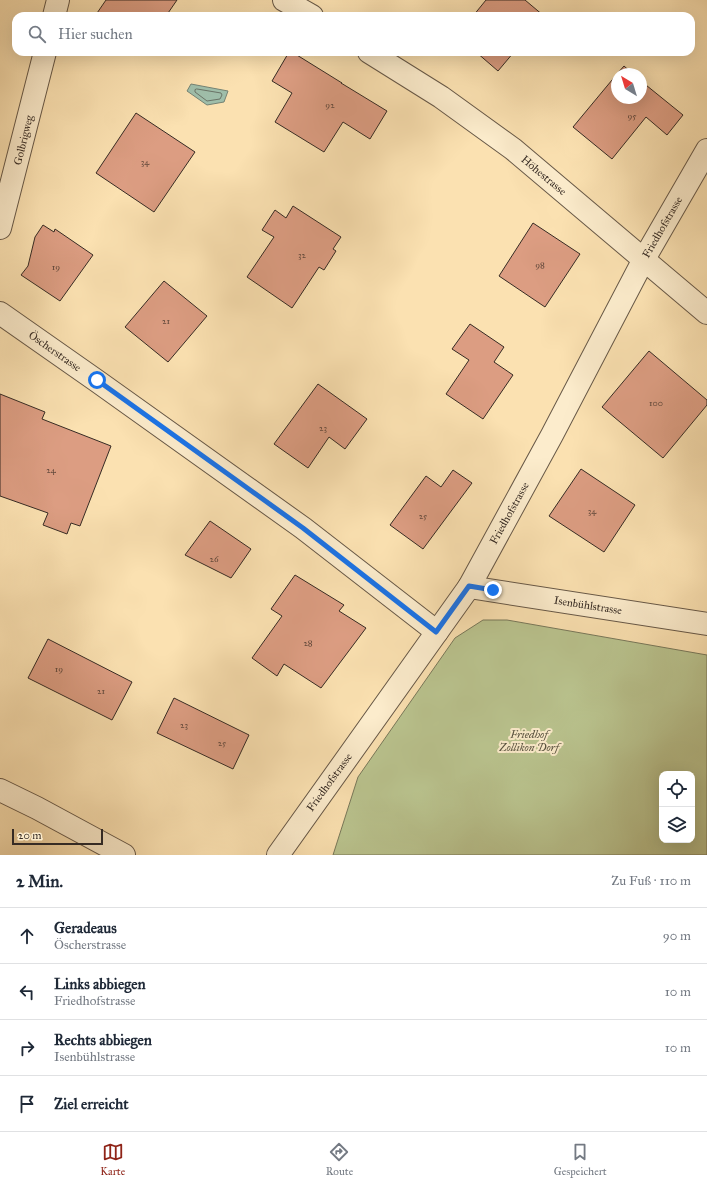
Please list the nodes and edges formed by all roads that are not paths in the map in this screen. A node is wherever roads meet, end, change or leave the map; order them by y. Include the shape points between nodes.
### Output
1 (58, 0) edge
2 (284, 0) edge
3 (55, 12) edge
4 (305, 12) edge
5 (44, 56) edge
6 (375, 56) edge
7 (707, 150) edge
8 (0, 228) edge
9 (644, 259) junction
10 (0, 313) edge
11 (707, 313) edge
12 (469, 586) junction
13 (707, 624) edge
14 (436, 632) junction
15 (0, 790) edge
16 (124, 855) edge
17 (278, 855) edge

1 - 3 street
2 - 4 street
5 - 8 street, Golbrigweg
6 - 9 street, Höhestrasse via 513,148
7 - 9 street, Friedhofstrasse
9 - 11 street, Höhestrasse
9 - 12 street, Friedhofstrasse
10 - 14 street, Öscherstrasse via 303,528
12 - 13 street, Isenbühlstrasse
12 - 14 street, Friedhofstrasse
14 - 17 street, Friedhofstrasse
15 - 16 street

